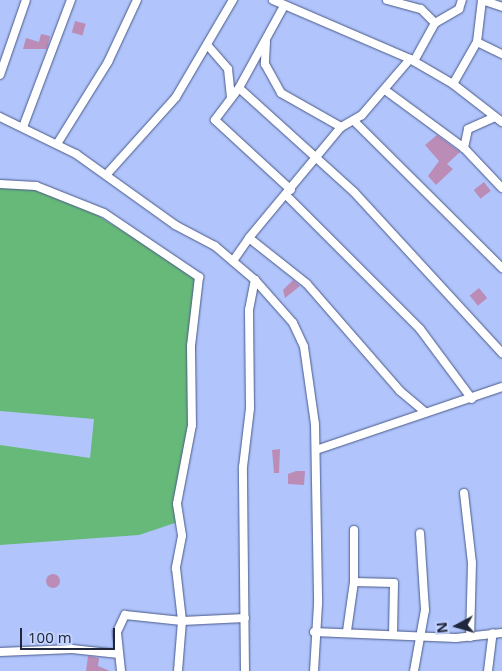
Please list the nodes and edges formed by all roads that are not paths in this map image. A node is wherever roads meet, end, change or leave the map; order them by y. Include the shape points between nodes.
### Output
1 (26, 0) edge
2 (71, 0) edge
3 (137, 0) edge
4 (233, 0) edge
5 (273, 0) edge
6 (387, 0) edge
7 (462, 0) edge
8 (482, 0) edge
9 (284, 6) junction
10 (502, 7) edge
11 (435, 23) junction
12 (267, 37) junction
13 (476, 42) junction
14 (209, 47) junction
15 (502, 54) edge
16 (412, 60) junction
17 (0, 74) edge
18 (453, 84) junction
19 (239, 88) junction
20 (385, 90) junction
21 (232, 98) junction
22 (0, 117) edge
23 (493, 118) junction
24 (354, 121) junction
25 (502, 122) edge
26 (23, 127) junction
27 (341, 127) junction
28 (57, 144) junction
29 (464, 148) junction
30 (317, 158) junction
31 (107, 174) junction
32 (0, 184) edge
33 (502, 188) edge
34 (289, 193) junction
35 (250, 238) junction
36 (233, 261) junction
37 (502, 268) edge
38 (255, 280) junction
39 (502, 353) edge
40 (502, 386) edge
41 (472, 399) junction
42 (425, 412) junction
43 (316, 450) junction
44 (464, 493) dead end
45 (354, 530) dead end
46 (420, 533) dead end
47 (354, 582) junction
48 (245, 618) junction
49 (182, 621) junction
50 (347, 631) junction
51 (314, 632) junction
52 (393, 633) junction
53 (493, 633) junction
54 (502, 633) edge
55 (421, 637) junction
56 (470, 637) junction
57 (0, 654) edge
58 (119, 654) junction
59 (120, 671) edge
60 (178, 671) edge
61 (245, 671) edge
62 (314, 671) edge
63 (414, 671) edge
64 (488, 671) edge

1 - 17 street
2 - 26 street
3 - 28 street via 108,62
4 - 14 street
5 - 9 street
6 - 11 street via 421,8
7 - 11 street via 458,8
8 - 10 street
8 - 13 street
9 - 12 street
9 - 16 street
11 - 16 street
12 - 19 street
12 - 27 street via 264,64 281,93
13 - 15 street
13 - 18 street
14 - 21 street via 228,69
14 - 31 street via 176,96
16 - 18 street
16 - 20 street
18 - 23 street
19 - 21 street
19 - 30 street
20 - 24 street
20 - 29 street
21 - 34 street via 216,123
22 - 26 street
23 - 25 street
23 - 29 street via 468,129
24 - 27 street
24 - 37 street
26 - 28 street
27 - 30 street
28 - 31 street
29 - 33 street
30 - 34 street
30 - 39 street
31 - 36 street
32 - 49 street via 36,186 104,213 199,277 192,346 192,425 177,504 182,536 176,568
34 - 35 street
34 - 41 street via 420,329
35 - 36 street
35 - 42 street via 307,284 400,391
36 - 38 street
38 - 43 street via 292,323 304,347
38 - 48 street via 249,310 250,408 243,467
40 - 41 street
41 - 42 street
42 - 43 street
43 - 51 street
44 - 56 street via 472,563
45 - 47 street
46 - 55 street via 425,610
47 - 50 street
47 - 52 street via 394,583
48 - 49 street
48 - 61 street
49 - 58 street via 121,617
49 - 60 street
50 - 51 street
50 - 52 street
51 - 62 street
52 - 55 street
53 - 54 street
53 - 56 street
53 - 64 street
55 - 56 street
55 - 63 street
57 - 58 street via 72,649
58 - 59 street

